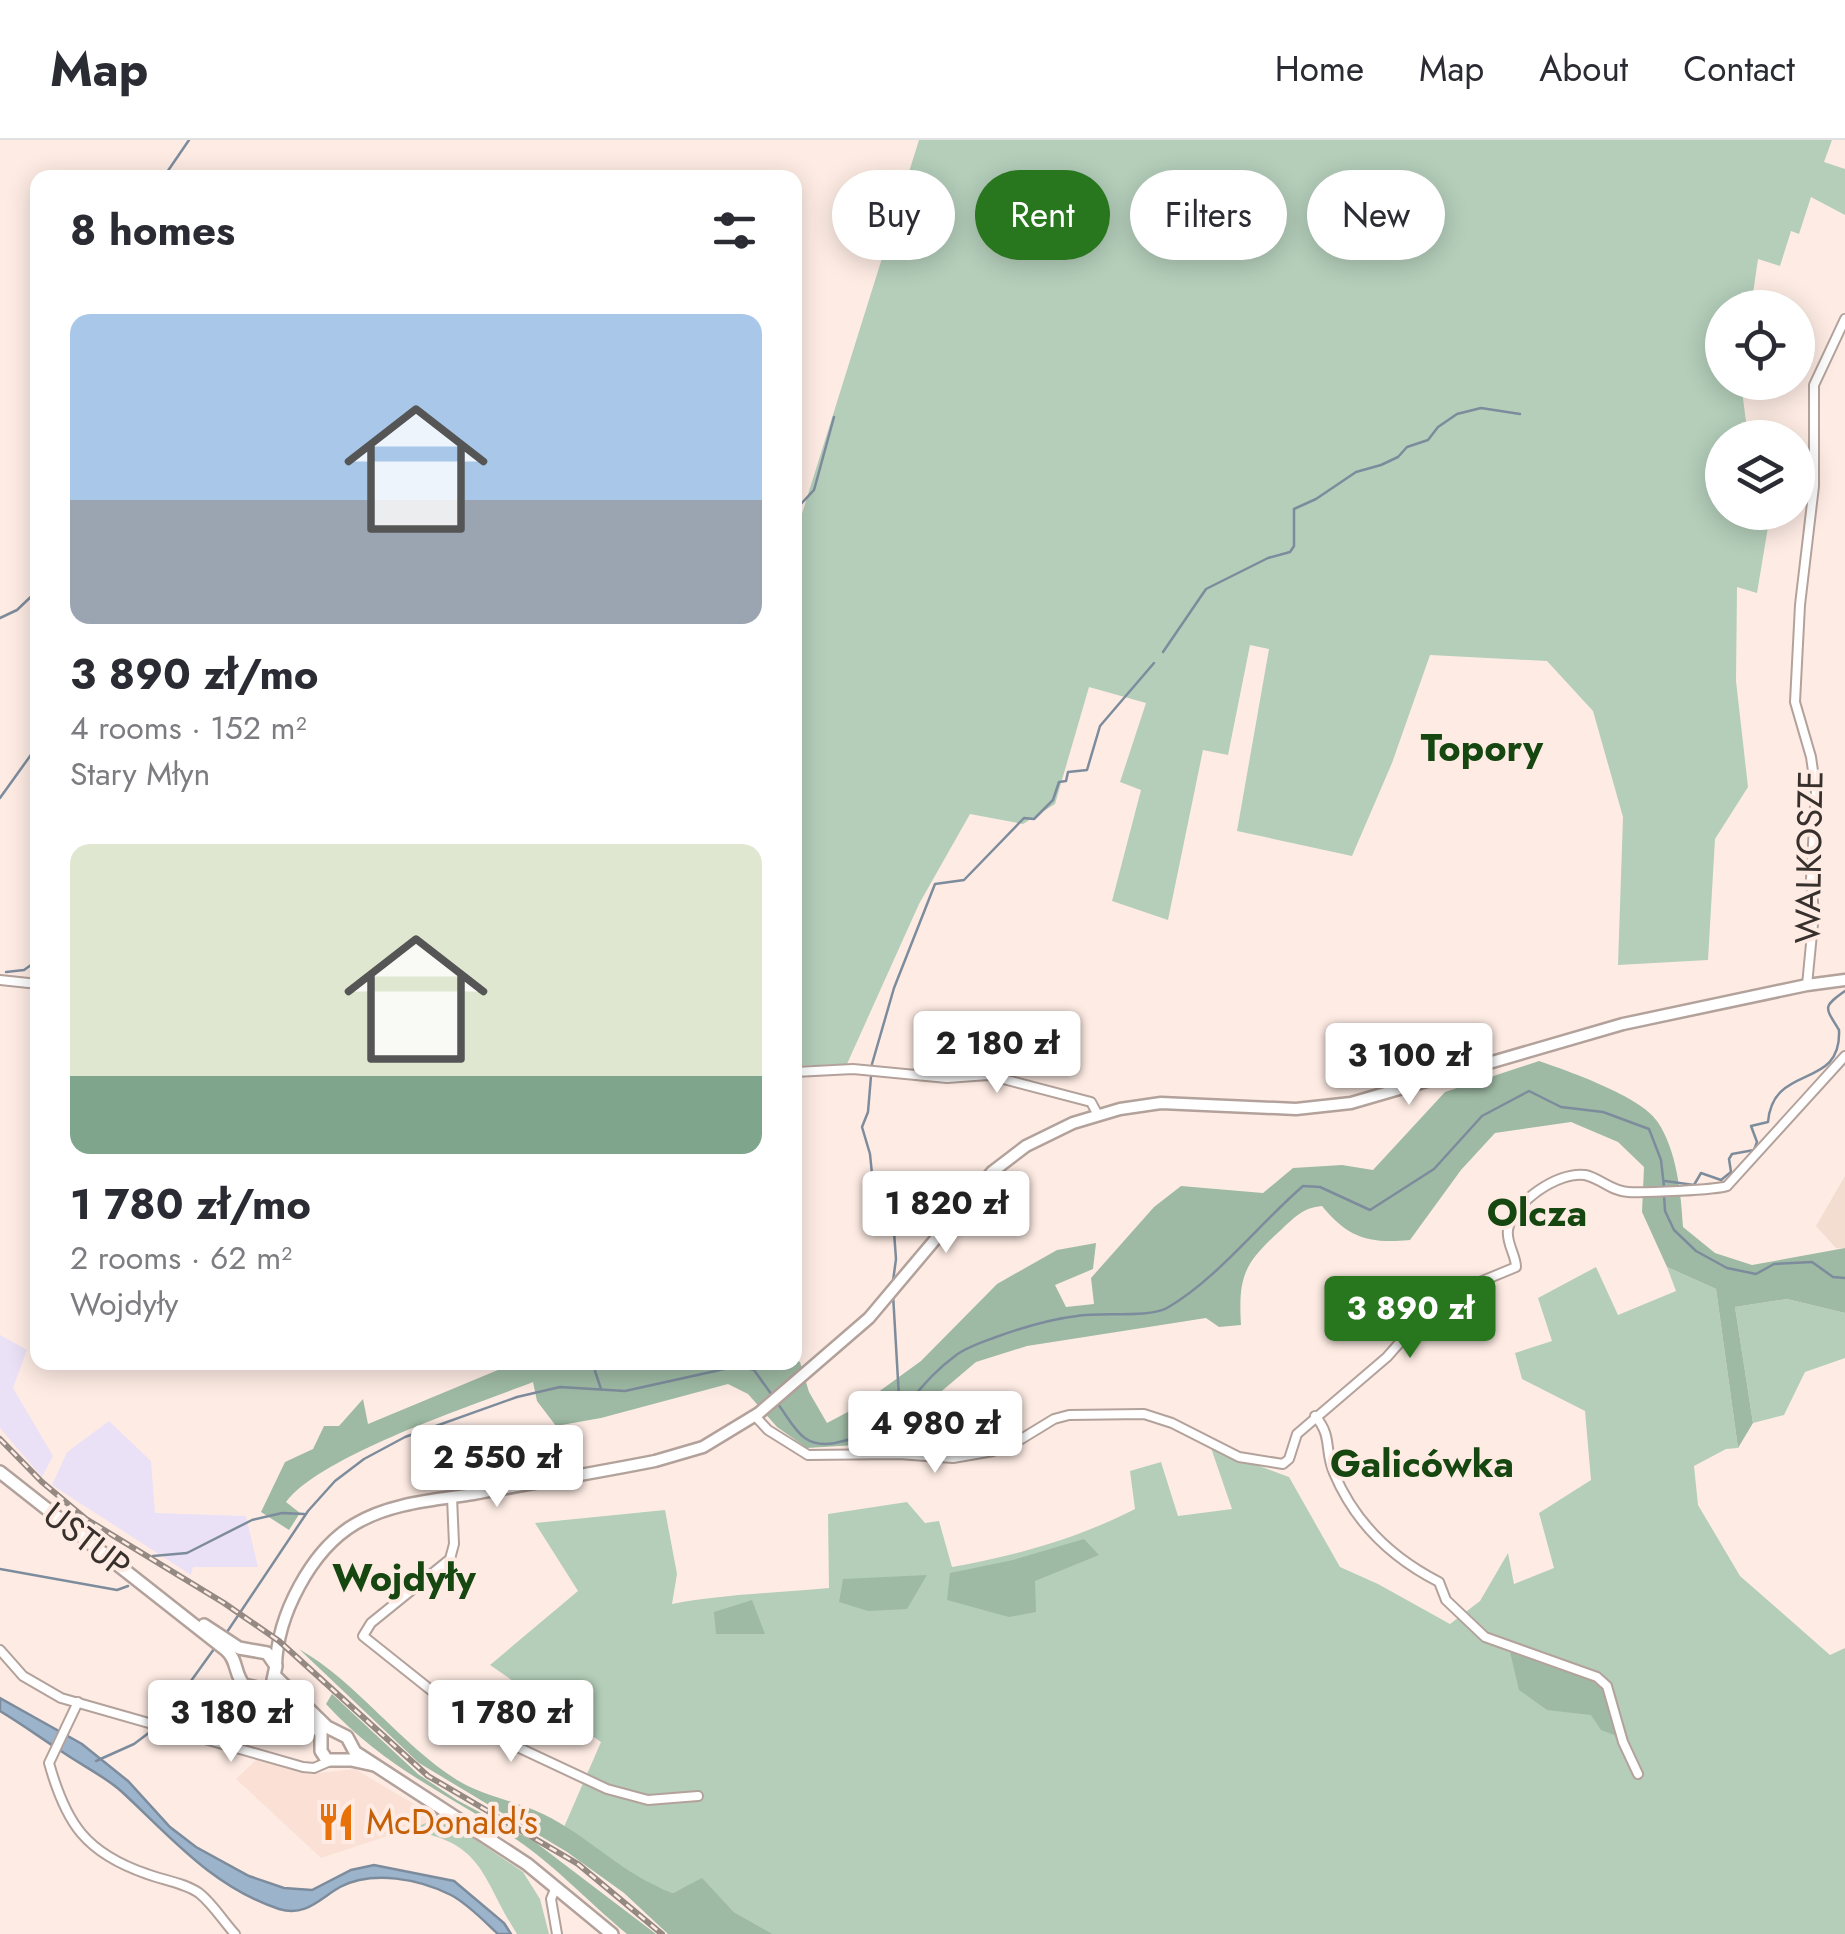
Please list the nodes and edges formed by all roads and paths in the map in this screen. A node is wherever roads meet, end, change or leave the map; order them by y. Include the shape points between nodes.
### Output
1 (1845, 319) edge
2 (0, 980) edge
3 (1845, 980) edge
4 (30, 983) edge
5 (1807, 985) junction
6 (1845, 1056) edge
7 (802, 1072) edge
8 (1098, 1115) junction
9 (759, 1412) junction
10 (1316, 1416) junction
11 (0, 1472) edge
12 (452, 1497) junction
13 (220, 1640) junction
14 (278, 1641) junction
15 (0, 1650) edge
16 (249, 1650) junction
17 (265, 1651) junction
18 (237, 1667) junction
19 (276, 1671) junction
20 (265, 1688) junction
21 (78, 1702) junction
22 (334, 1732) junction
23 (322, 1744) junction
24 (351, 1747) junction
25 (344, 1760) junction
26 (330, 1761) junction
27 (374, 1766) junction
28 (306, 1768) junction
29 (1638, 1774) dead end
30 (698, 1796) dead end
31 (556, 1887) junction
32 (235, 1934) edge
33 (557, 1934) edge
34 (612, 1934) edge

1 - 5 street, WALKOSZE via 1814,385 1814,486 1794,702 1816,792
2 - 4 street
3 - 5 street
5 - 8 street via 1599,1030 1343,1105 1172,1102
6 - 10 street via 1727,1186 1624,1192 1579,1175 1544,1188 1509,1226 1514,1270 1442,1301
7 - 8 street via 853,1068 1015,1080 1092,1102
8 - 9 street via 1036,1141 992,1172 877,1310
9 - 10 street via 768,1430 808,1455 952,1458 992,1451 1069,1415 1134,1414 1172,1423 1239,1457 1283,1464 1297,1434
9 - 12 street via 680,1456
10 - 29 street via 1327,1429 1334,1475 1367,1530 1408,1566 1439,1582 1446,1600 1486,1637 1598,1677
11 - 13 main road, USTUP
12 - 14 street via 377,1513 338,1535 307,1571
12 - 30 street via 450,1559 371,1622 363,1636 481,1730 607,1789 648,1800
13 - 16 main road, USTUP
13 - 18 main road, USTUP
14 - 17 street
14 - 19 street
15 - 21 street via 29,1681
16 - 17 main road
16 - 18 main road
17 - 19 main road
18 - 20 main road via 244,1685
19 - 20 main road
19 - 22 main road
20 - 23 main road via 310,1718
21 - 28 street
21 - 32 street via 50,1766 75,1828 87,1843 128,1866 196,1891
22 - 23 main road
22 - 24 main road
23 - 26 main road
23 - 28 street
24 - 25 main road
24 - 27 main road
25 - 26 main road
25 - 27 main road
26 - 28 street
27 - 31 main road
31 - 33 street
31 - 34 main road

